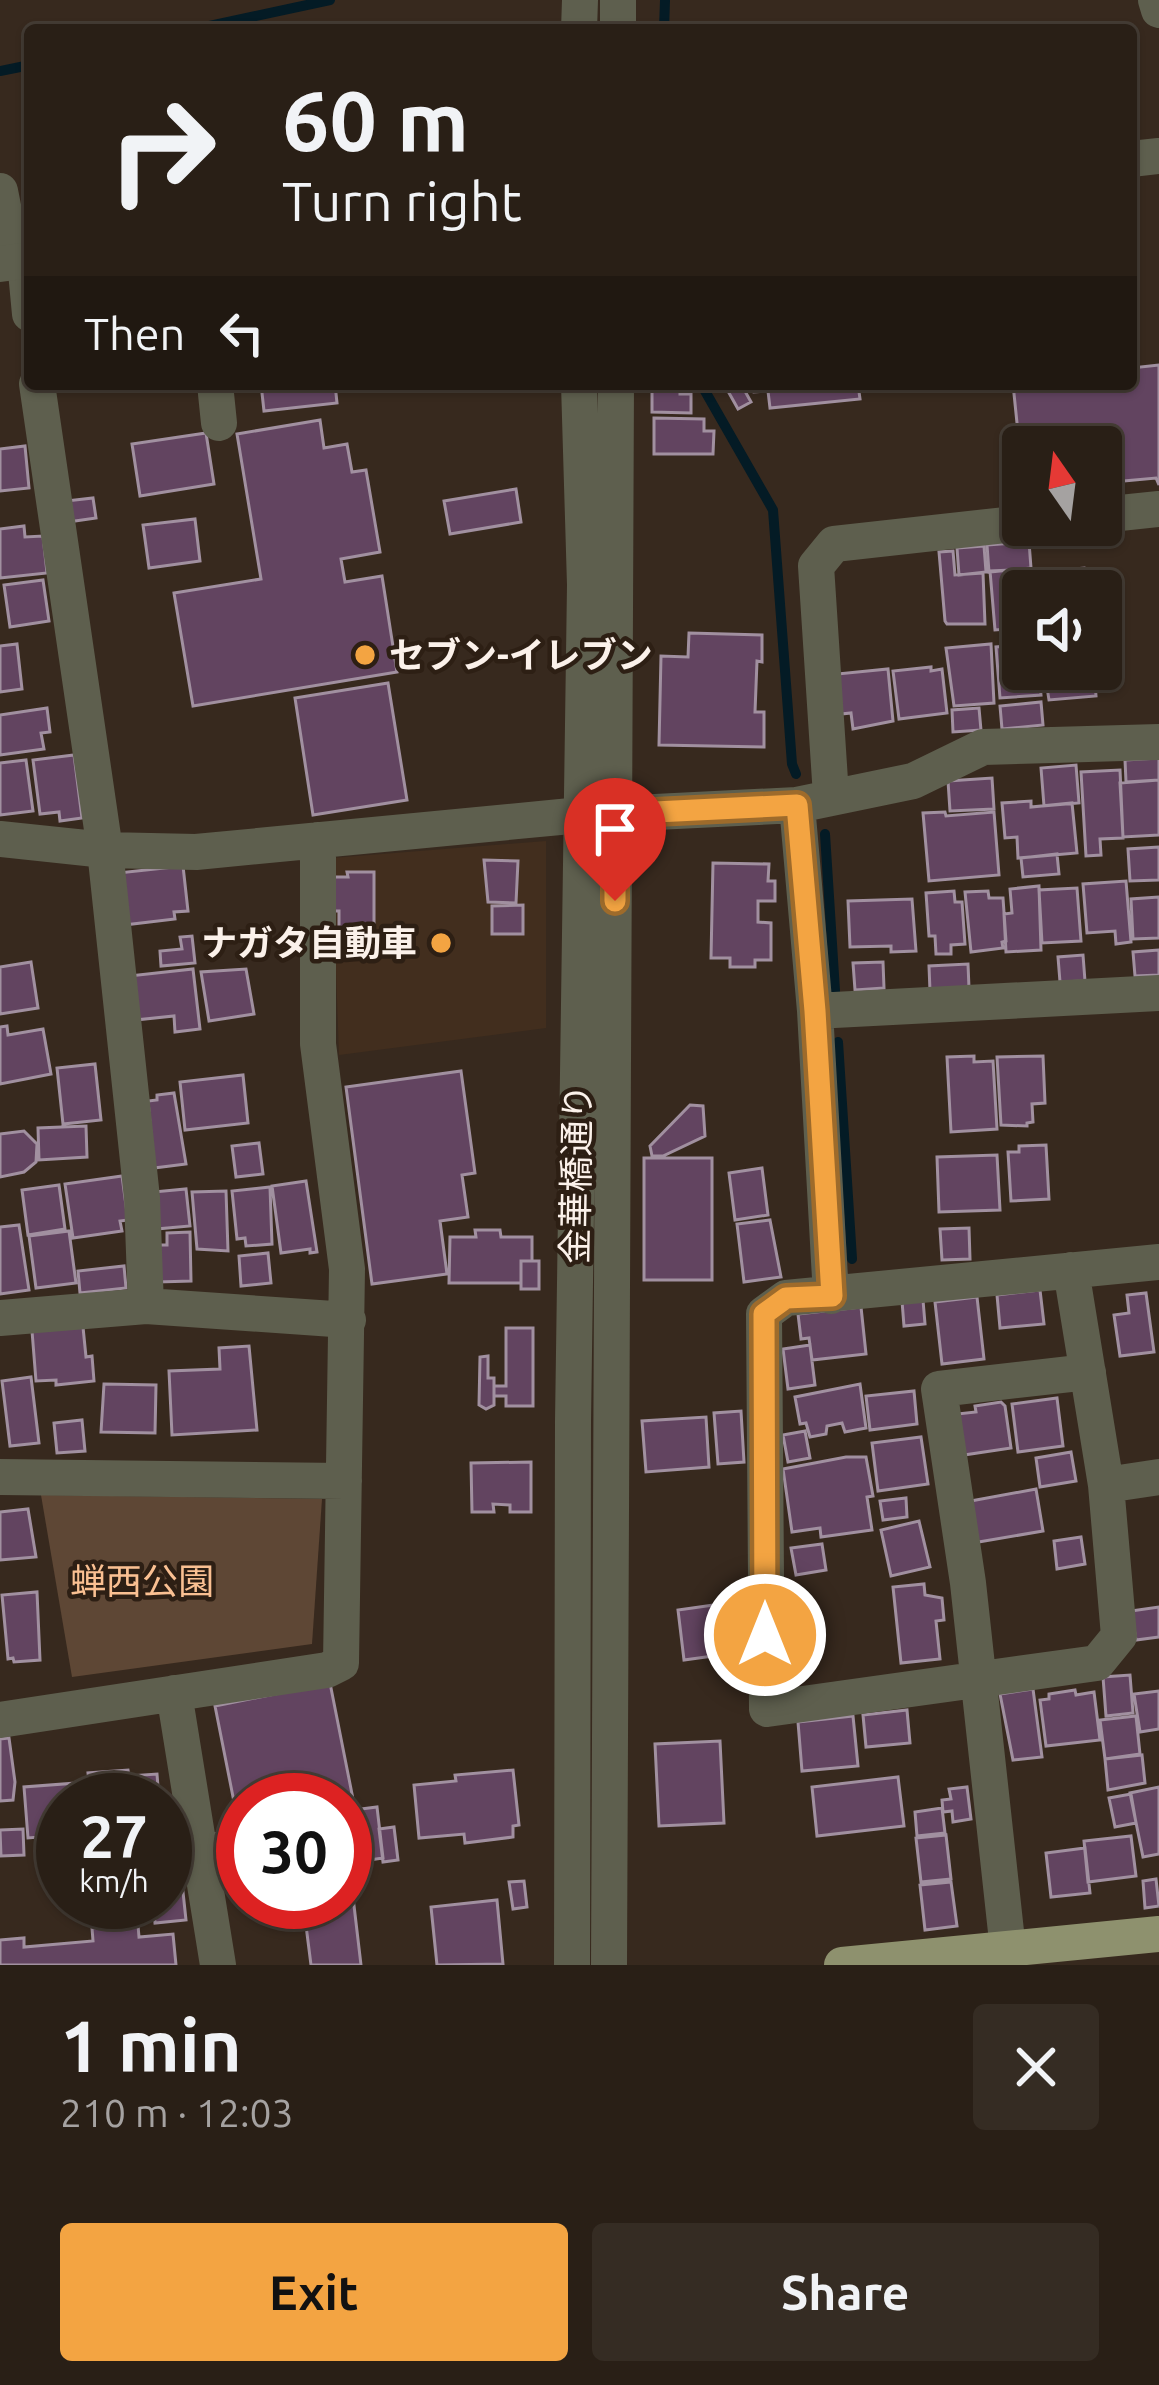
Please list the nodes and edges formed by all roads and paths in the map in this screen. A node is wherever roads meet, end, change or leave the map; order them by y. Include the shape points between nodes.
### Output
1 (1156, 0) edge
2 (1159, 10) edge
3 (0, 191) edge
4 (17, 262) edge
5 (38, 390) edge
6 (216, 390) edge
7 (579, 390) edge
8 (616, 390) edge
9 (219, 423) dead end
10 (1159, 509) edge
11 (1122, 513) edge
12 (1002, 525) edge
13 (1159, 742) edge
14 (814, 800) junction
15 (598, 814) junction
16 (0, 838) edge
17 (317, 840) junction
18 (105, 850) junction
19 (1159, 993) edge
20 (815, 1011) junction
21 (1159, 1262) edge
22 (1071, 1270) junction
23 (832, 1296) junction
24 (146, 1306) junction
25 (0, 1318) edge
26 (348, 1320) junction
27 (1088, 1372) junction
28 (0, 1477) edge
29 (1159, 1477) edge
30 (344, 1480) junction
31 (1106, 1485) junction
32 (977, 1682) junction
33 (174, 1693) junction
34 (0, 1720) edge
35 (1159, 1934) edge
36 (1008, 1950) junction
37 (218, 1965) edge
38 (572, 1965) edge
39 (609, 1965) edge
40 (842, 1965) edge

1 - 2 street
3 - 4 street
5 - 18 street
6 - 9 street
7 - 15 street, 金華橋通り
8 - 15 street, 金華橋通り
10 - 11 street
12 - 14 street via 834,544 816,566
13 - 14 street via 983,747 913,781
14 - 15 street
14 - 20 street
15 - 17 street
15 - 38 street, 金華橋通り via 572,1444
15 - 39 street, 金華橋通り
16 - 18 street
17 - 18 street via 196,852
17 - 26 street via 317,1044
18 - 24 street
19 - 20 street
20 - 23 street
21 - 22 street
22 - 23 street
22 - 27 street
23 - 32 street via 786,1298 764,1314 767,1708
24 - 25 street
24 - 26 street
26 - 30 street
27 - 31 street
27 - 32 street via 939,1389
28 - 30 street
29 - 31 street
30 - 33 street via 341,1663
31 - 32 street via 1119,1636 1097,1663
32 - 36 street
33 - 34 street
33 - 37 street
35 - 36 main road
36 - 40 main road

